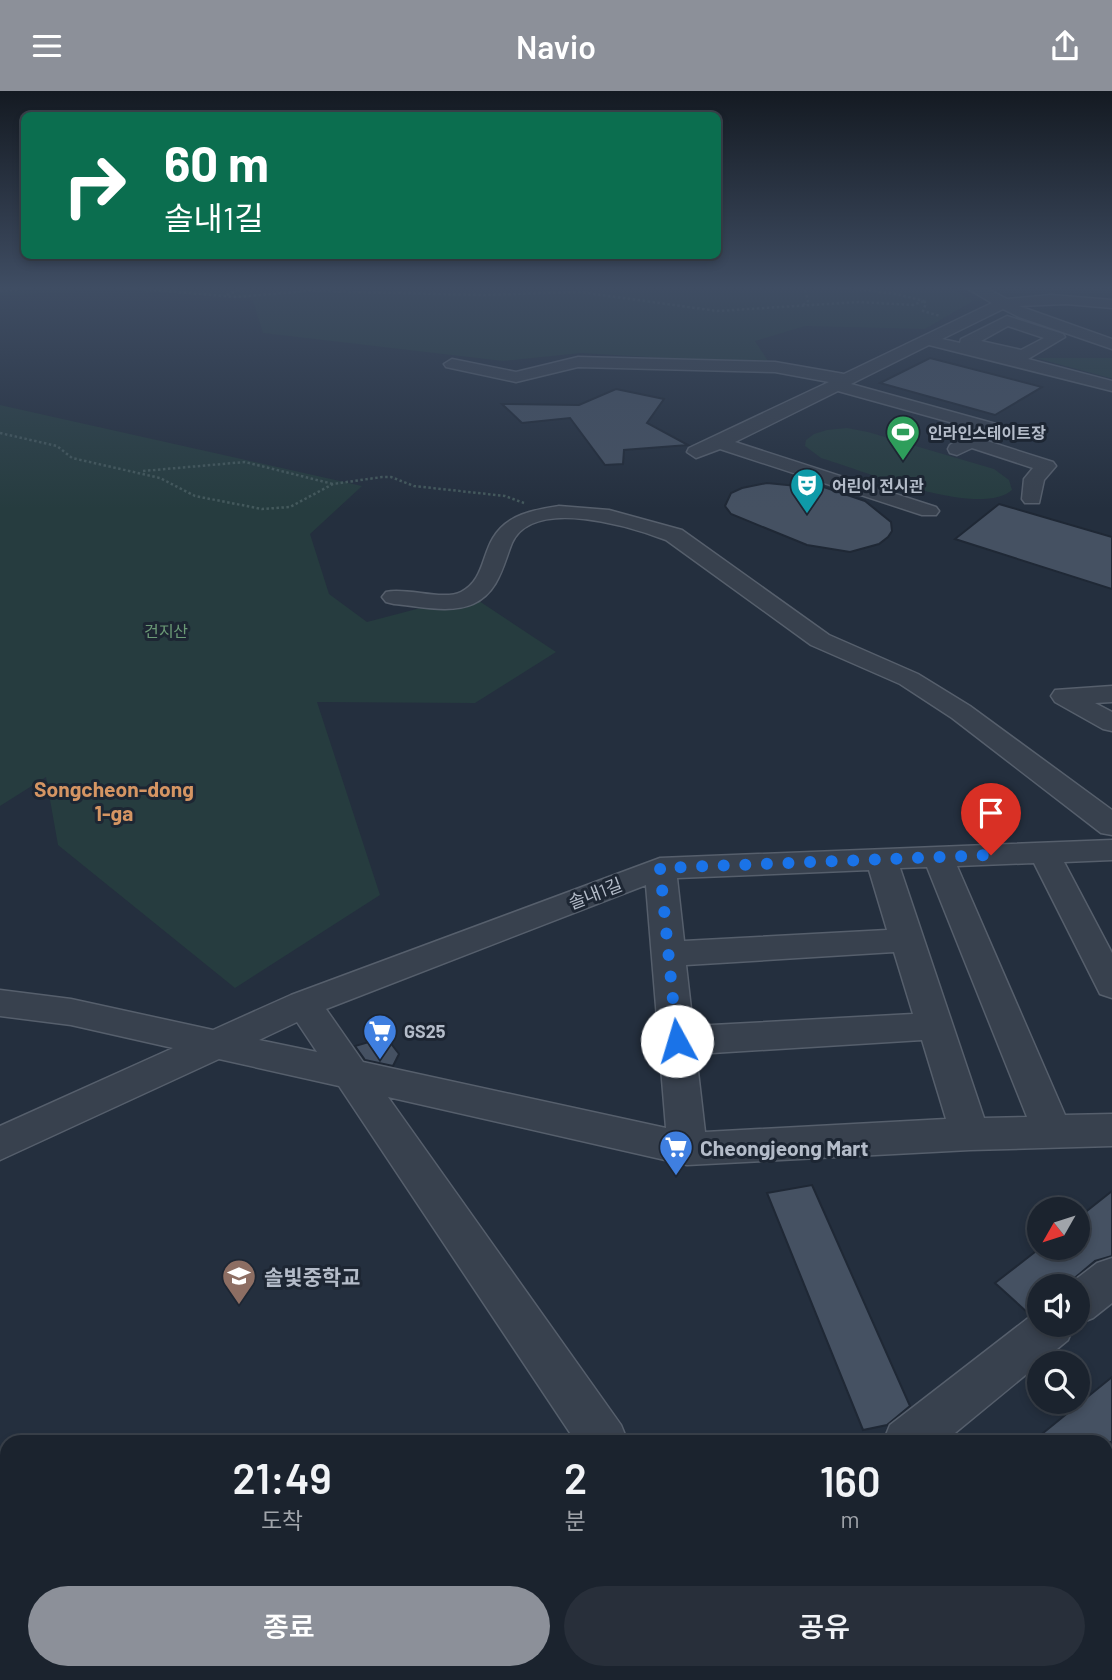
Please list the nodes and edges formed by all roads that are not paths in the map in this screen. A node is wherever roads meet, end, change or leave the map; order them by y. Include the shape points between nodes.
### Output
1 (886, 360) edge
2 (1034, 360) edge
3 (452, 364) dead end
4 (841, 382) junction
5 (1112, 386) edge
6 (721, 442) junction
7 (696, 452) dead end
8 (1032, 499) dead end
9 (929, 511) dead end
10 (394, 597) dead end
11 (1112, 694) edge
12 (1112, 723) edge
13 (1112, 826) edge
14 (1112, 850) edge
15 (1044, 853) junction
16 (938, 857) junction
17 (881, 859) junction
18 (660, 868) junction
19 (907, 940) junction
20 (668, 954) junction
21 (1112, 985) edge
22 (0, 1003) edge
23 (303, 1004) junction
24 (935, 1026) junction
25 (677, 1041) junction
26 (216, 1044) junction
27 (351, 1075) junction
28 (1112, 1130) edge
29 (1053, 1133) junction
30 (970, 1134) junction
31 (0, 1144) edge
32 (687, 1149) junction
33 (1112, 1277) edge
34 (1090, 1294) edge
35 (1037, 1337) edge
36 (599, 1435) edge
37 (916, 1435) edge

1 - 4 street
2 - 5 street
3 - 4 street via 516,377 578,362 775,367
4 - 6 street
4 - 8 street via 990,428 963,445 1045,466 1034,479
6 - 7 street
6 - 9 street
10 - 13 street via 463,600 481,587 503,539 521,520 578,512 653,526 674,535 820,640 909,679 961,712
11 - 12 street via 1064,696
14 - 15 street, 솔내1길
15 - 16 street, 솔내1길
15 - 21 street
16 - 17 street, 솔내1길
16 - 29 street
17 - 18 street, 솔내1길
17 - 19 street
18 - 20 street
18 - 23 street, 솔내1길
19 - 20 street
19 - 24 street
20 - 25 street
22 - 26 street via 71,1012
23 - 26 street, 솔내1길
23 - 27 street
24 - 25 street
24 - 30 street
25 - 32 street
26 - 27 street
26 - 31 street, 솔내1길
27 - 32 street
27 - 36 street
28 - 29 street
29 - 30 street
30 - 32 street
33 - 34 street
35 - 37 street

